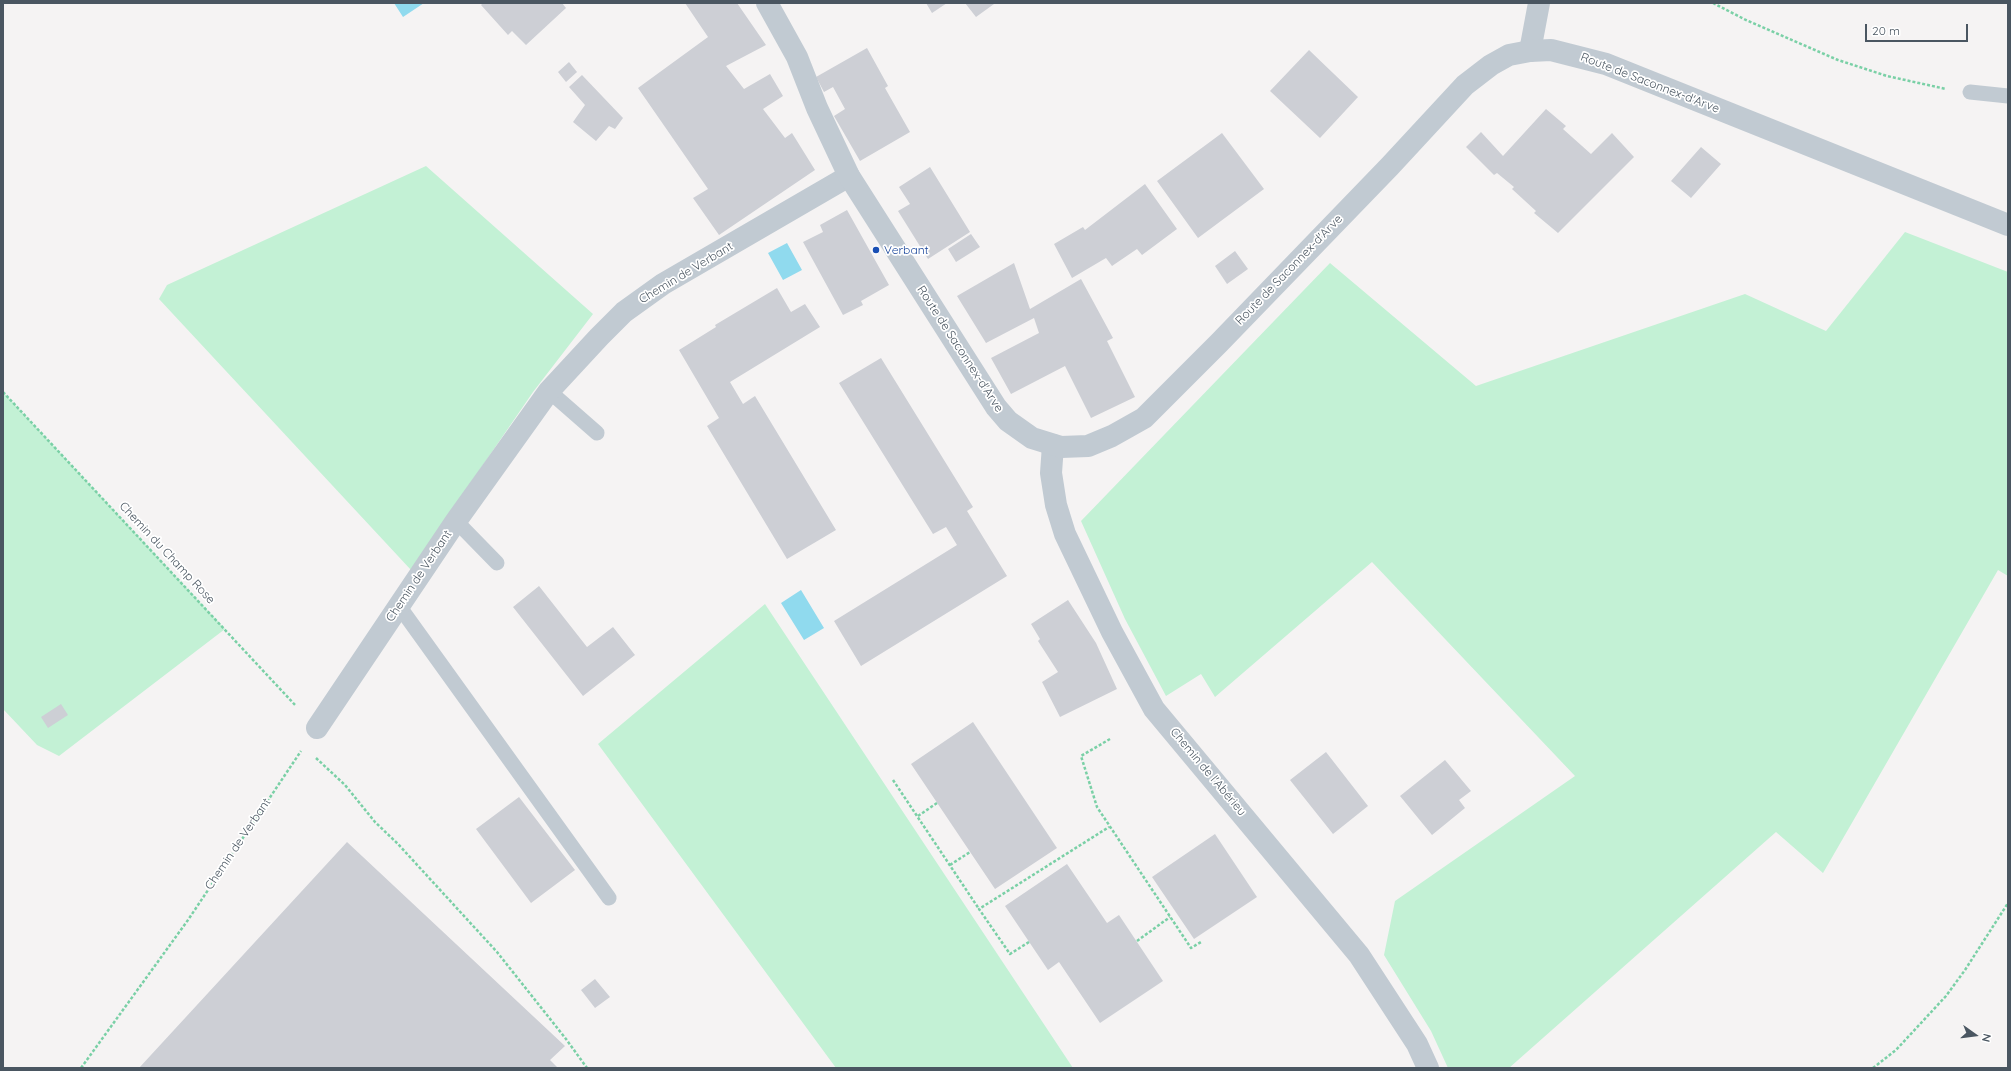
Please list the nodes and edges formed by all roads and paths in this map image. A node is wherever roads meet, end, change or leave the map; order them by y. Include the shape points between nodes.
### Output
1 (767, 3) edge
2 (1539, 3) edge
3 (1713, 3) edge
4 (1530, 51) junction
5 (1970, 92) joint
6 (2008, 96) edge
7 (849, 176) junction
8 (2008, 225) edge
9 (549, 391) junction
10 (3, 392) edge
11 (597, 433) dead end
12 (1053, 445) junction
13 (456, 521) junction
14 (497, 563) dead end
15 (399, 606) junction
16 (317, 728) junction
17 (1110, 738) dead end
18 (303, 747) junction
19 (893, 780) dead end
20 (937, 803) dead end
21 (918, 816) junction
22 (1110, 826) junction
23 (970, 852) dead end
24 (950, 865) junction
25 (609, 898) dead end
26 (2008, 903) edge
27 (979, 909) junction
28 (1170, 917) junction
29 (1137, 941) dead end
30 (1029, 942) dead end
31 (1201, 942) dead end
32 (81, 1068) edge
33 (587, 1068) edge
34 (1428, 1068) edge
35 (1874, 1068) edge

1 - 7 street, Route de Saconnex-d'Arve via 794,51
2 - 4 street
3 - 5 path via 1746,20 1852,64 1931,87
4 - 8 street, Route de Saconnex-d'Arve via 1550,50 1606,64
4 - 12 street, Route de Saconnex-d'Arve via 1509,55 1465,85 1204,359 1144,418 1088,446
5 - 6 lane
7 - 9 street, Chemin de Verbant via 656,288 624,312
7 - 12 street, Route de Saconnex-d'Arve via 996,407 1021,432
9 - 11 lane
9 - 13 street, Chemin de Verbant
10 - 16 path, Chemin du Champ Rose
12 - 34 street, Chemin de l'Abérieu via 1051,473 1056,505 1065,534 1112,632 1154,709 1359,955 1417,1044
13 - 14 lane
13 - 15 street, Chemin de Verbant
15 - 16 street, Chemin de Verbant
15 - 25 lane
16 - 18 path, Chemin de Verbant
17 - 22 path via 1081,756 1097,807
18 - 32 path, Chemin de Verbant via 188,920
18 - 33 path via 345,785 375,822 497,952
19 - 21 path
20 - 21 path
21 - 24 path
22 - 27 path
22 - 28 path
23 - 24 path
24 - 27 path
26 - 35 path via 1946,996 1896,1050
27 - 30 path via 1010,954
28 - 29 path
28 - 31 path via 1191,948

